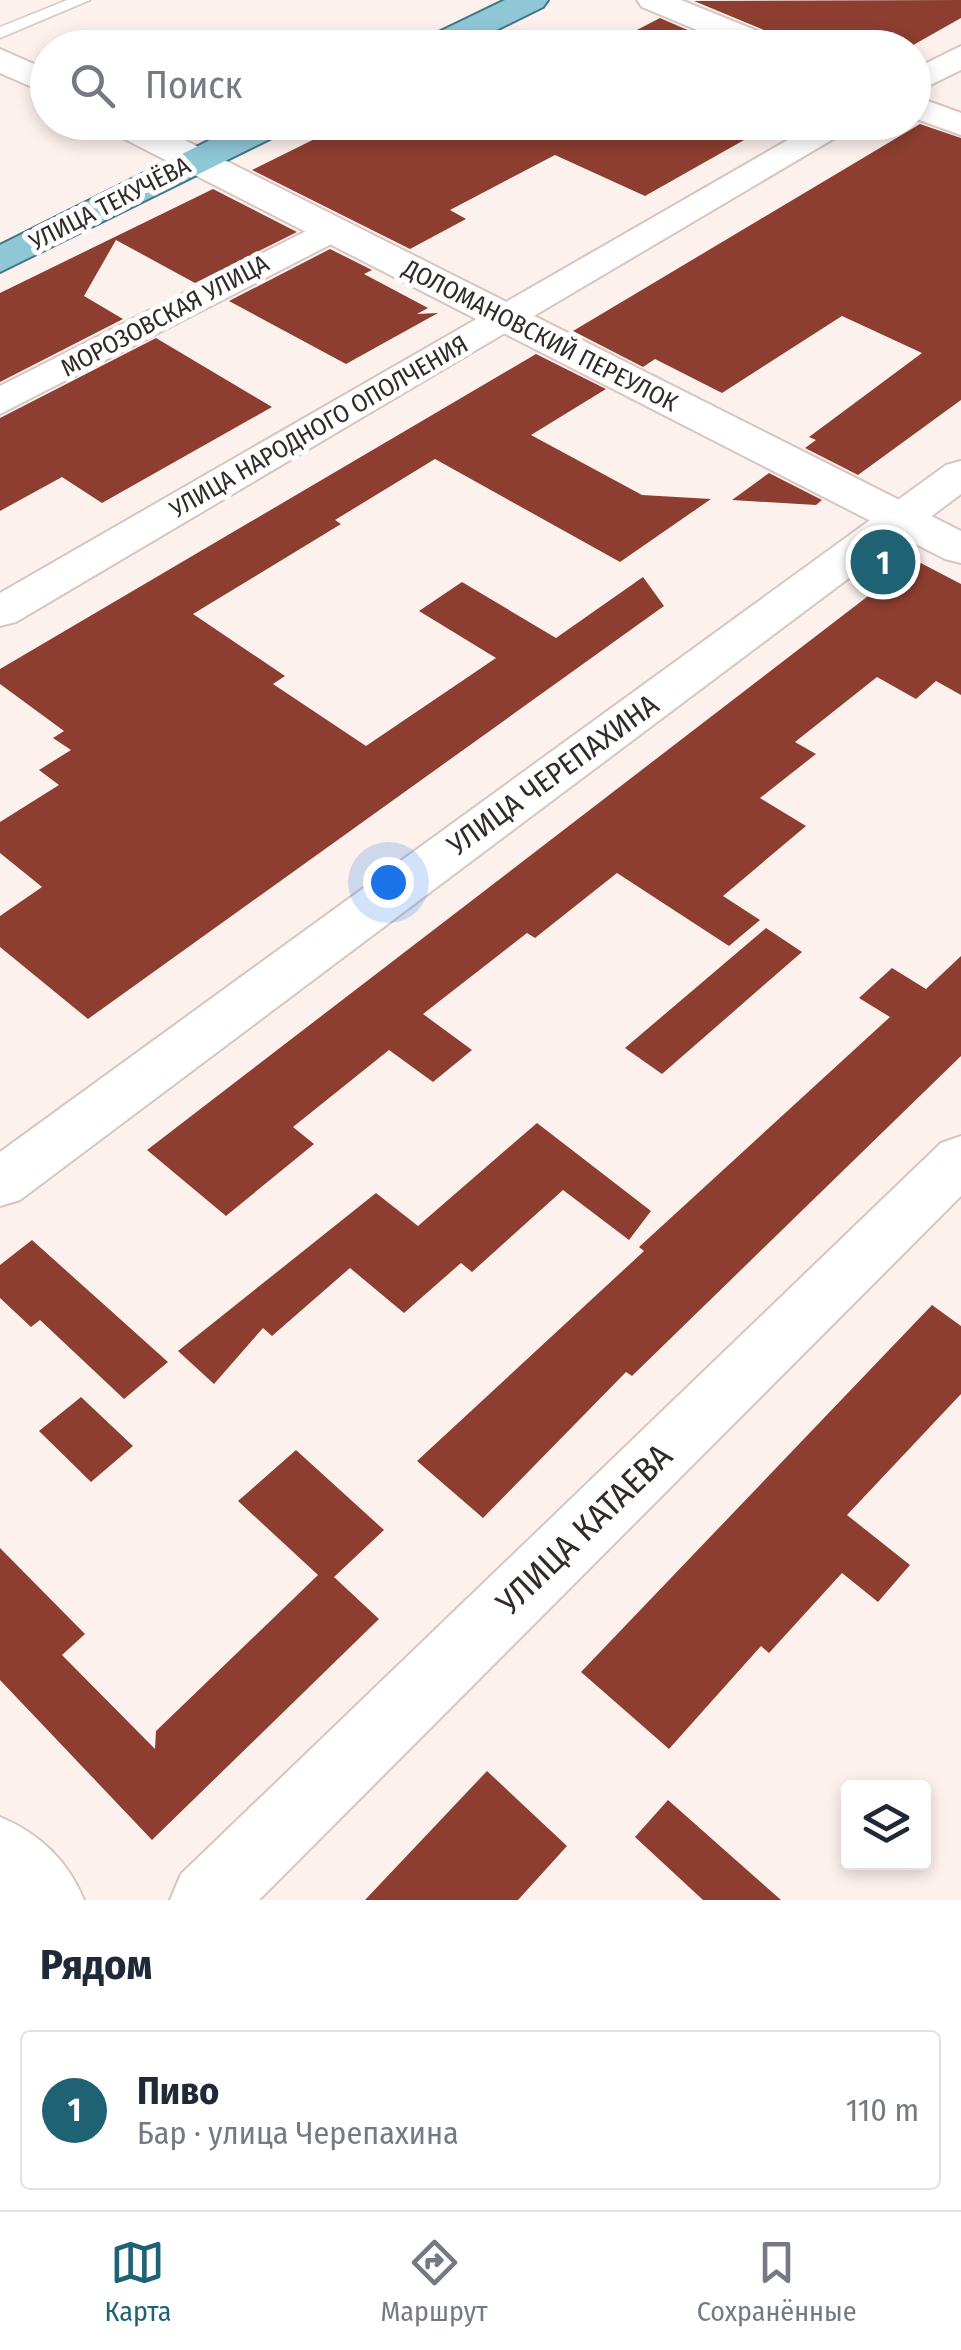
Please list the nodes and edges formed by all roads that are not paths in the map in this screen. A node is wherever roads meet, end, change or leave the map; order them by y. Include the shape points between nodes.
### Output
1 (82, 0) edge
2 (531, 0) edge
3 (653, 0) edge
4 (469, 30) edge
5 (726, 30) edge
6 (0, 33) edge
7 (961, 56) edge
8 (0, 60) edge
9 (931, 73) edge
10 (30, 75) edge
11 (931, 113) edge
12 (961, 125) edge
13 (154, 140) edge
14 (238, 140) edge
15 (815, 140) edge
16 (194, 161) junction
17 (330, 230) junction
18 (1, 259) edge
19 (506, 319) junction
20 (0, 402) edge
21 (961, 474) edge
22 (900, 518) junction
23 (961, 549) edge
24 (0, 612) edge
25 (961, 1159) edge
26 (0, 1183) edge
27 (0, 1855) edge
28 (46, 1900) edge
29 (207, 1900) edge

1 - 6 lane
2 - 4 main road
3 - 5 street
7 - 9 street
8 - 10 main road
11 - 12 street
13 - 16 main road, ДОЛОМАНОВСКИЙ ПЕРЕУЛОК
14 - 16 main road, УЛИЦА ТЕКУЧЁВА
15 - 19 street, УЛИЦА НАРОДНОГО ОПОЛЧЕНИЯ
16 - 17 main road, ДОЛОМАНОВСКИЙ ПЕРЕУЛОК
16 - 18 main road, УЛИЦА ТЕКУЧЁВА
17 - 19 main road, ДОЛОМАНОВСКИЙ ПЕРЕУЛОК
17 - 20 street, МОРОЗОВСКАЯ УЛИЦА
19 - 22 main road, ДОЛОМАНОВСКИЙ ПЕРЕУЛОК
19 - 24 street, УЛИЦА НАРОДНОГО ОПОЛЧЕНИЯ
21 - 22 street, УЛИЦА ЧЕРЕПАХИНА
22 - 23 main road, ДОЛОМАНОВСКИЙ ПЕРЕУЛОК
22 - 26 street, УЛИЦА ЧЕРЕПАХИНА
25 - 29 street, УЛИЦА КАТАЕВА
27 - 28 main road

